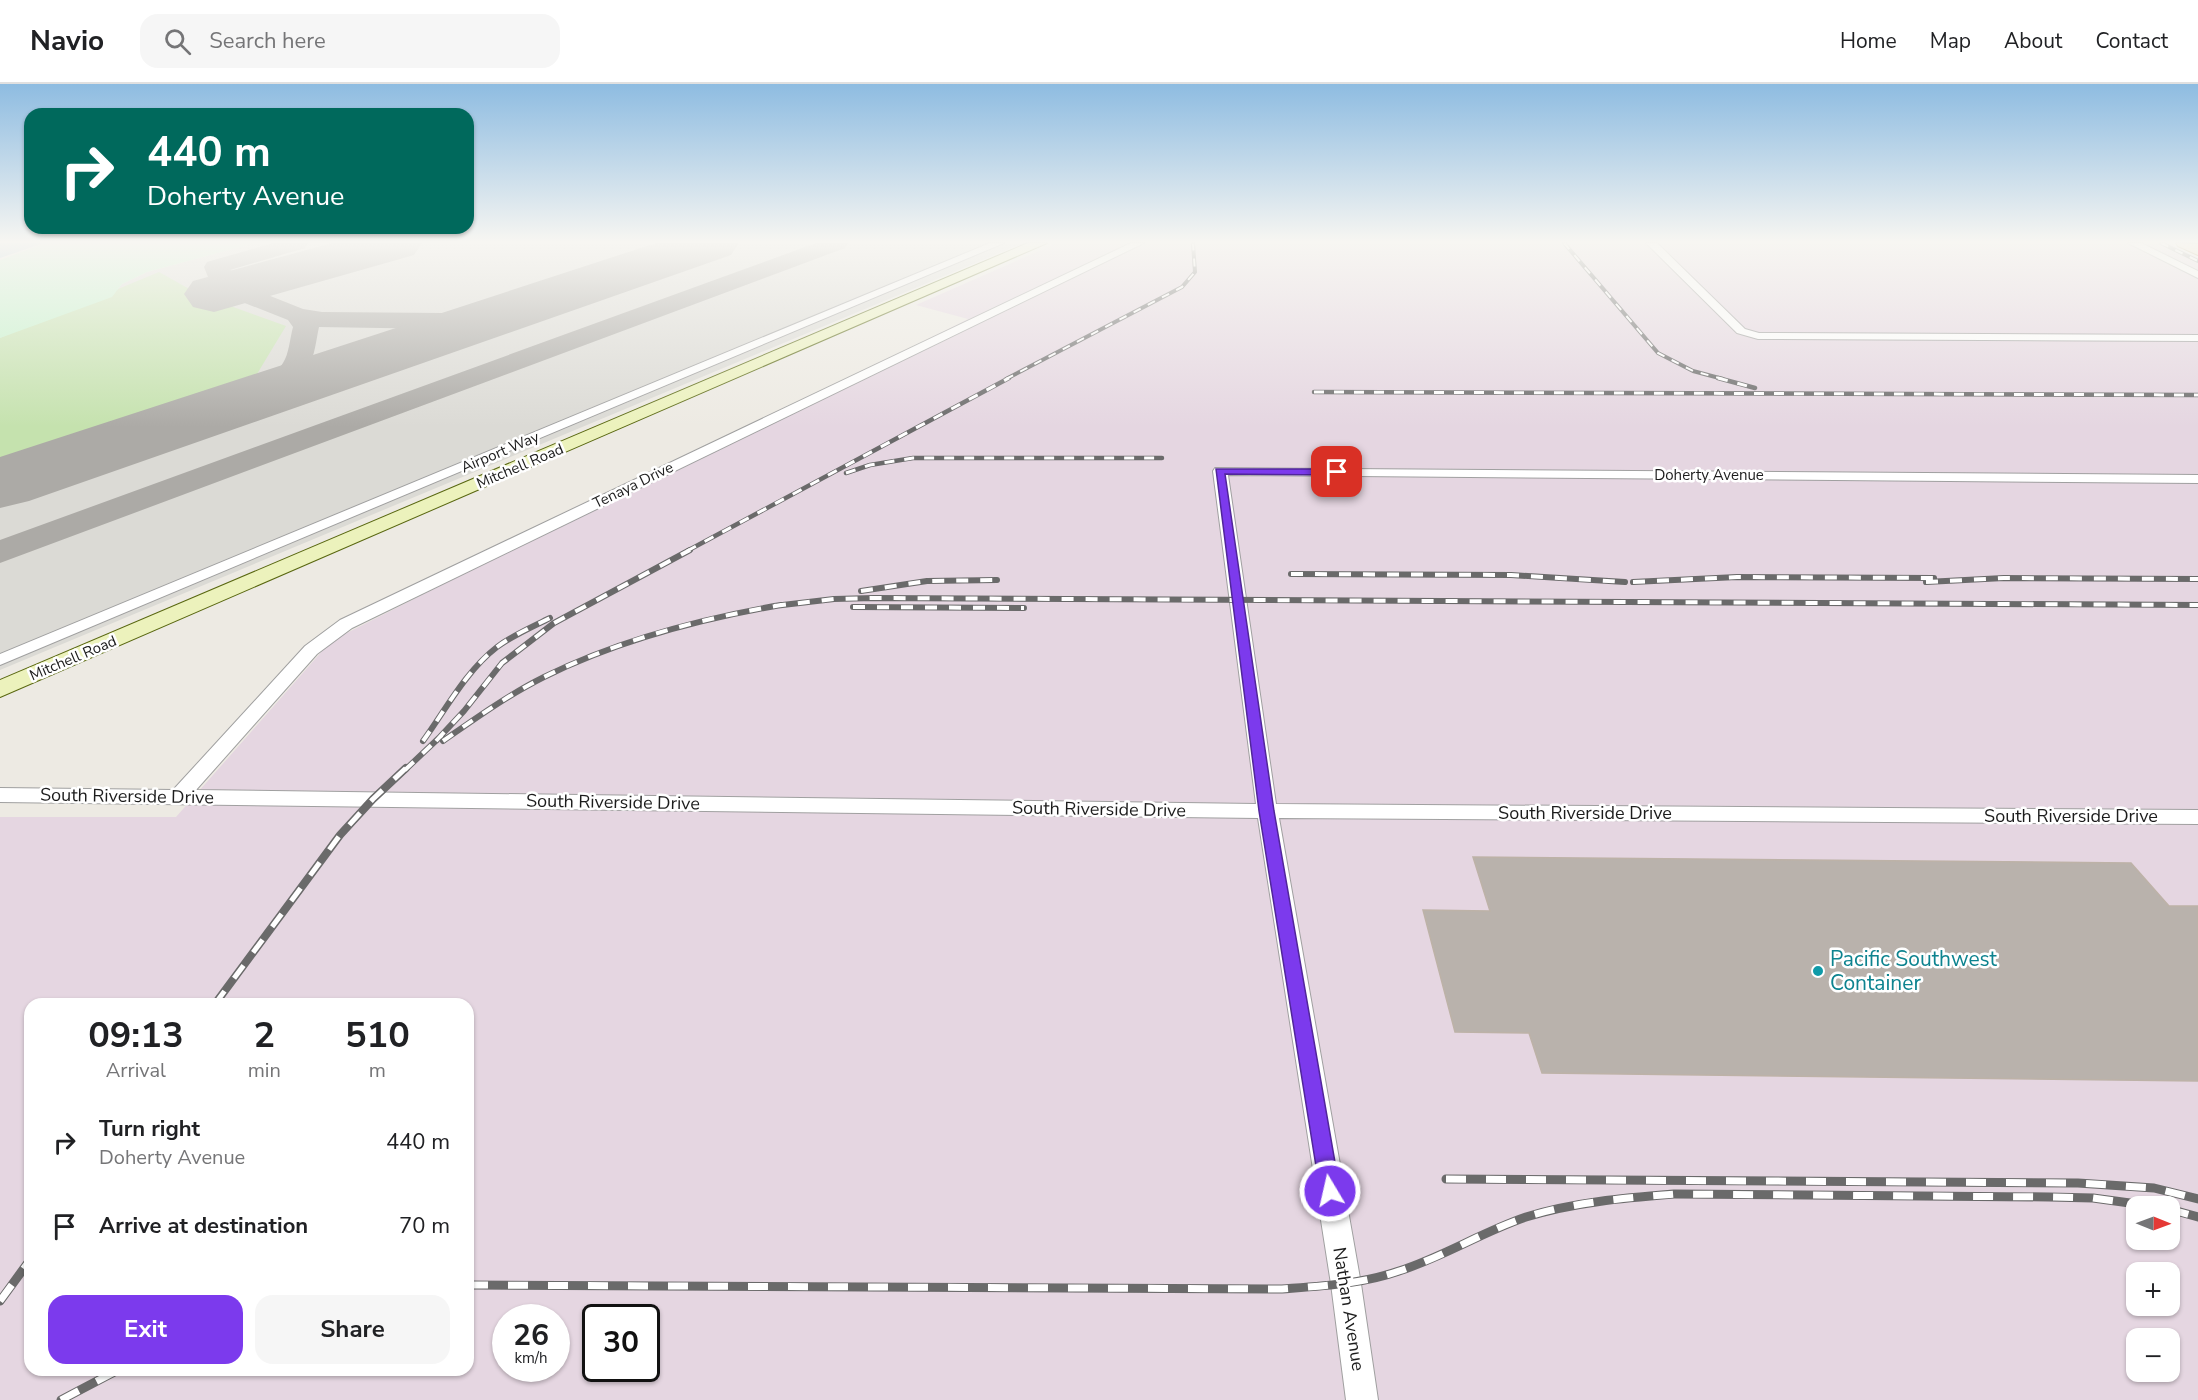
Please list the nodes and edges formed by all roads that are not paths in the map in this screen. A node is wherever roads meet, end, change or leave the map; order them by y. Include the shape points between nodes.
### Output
1 (852, 304) edge
2 (897, 304) edge
3 (1011, 304) edge
4 (1714, 304) edge
5 (2198, 338) edge
6 (1220, 471) joint
7 (2198, 479) edge
8 (0, 660) edge
9 (0, 689) edge
10 (0, 795) edge
11 (179, 796) junction
12 (1267, 811) junction
13 (2198, 817) edge
14 (1362, 1400) edge

1 - 8 street, Airport Way
2 - 9 main road, Mitchell Road
3 - 11 street, Tenaya Drive via 346,624 311,650
4 - 5 street via 1741,331 1758,336
6 - 7 street, Doherty Avenue
6 - 12 street, Nathan Avenue
10 - 11 street, South Riverside Drive
11 - 12 street, South Riverside Drive
12 - 13 street, South Riverside Drive
12 - 14 street, Nathan Avenue

